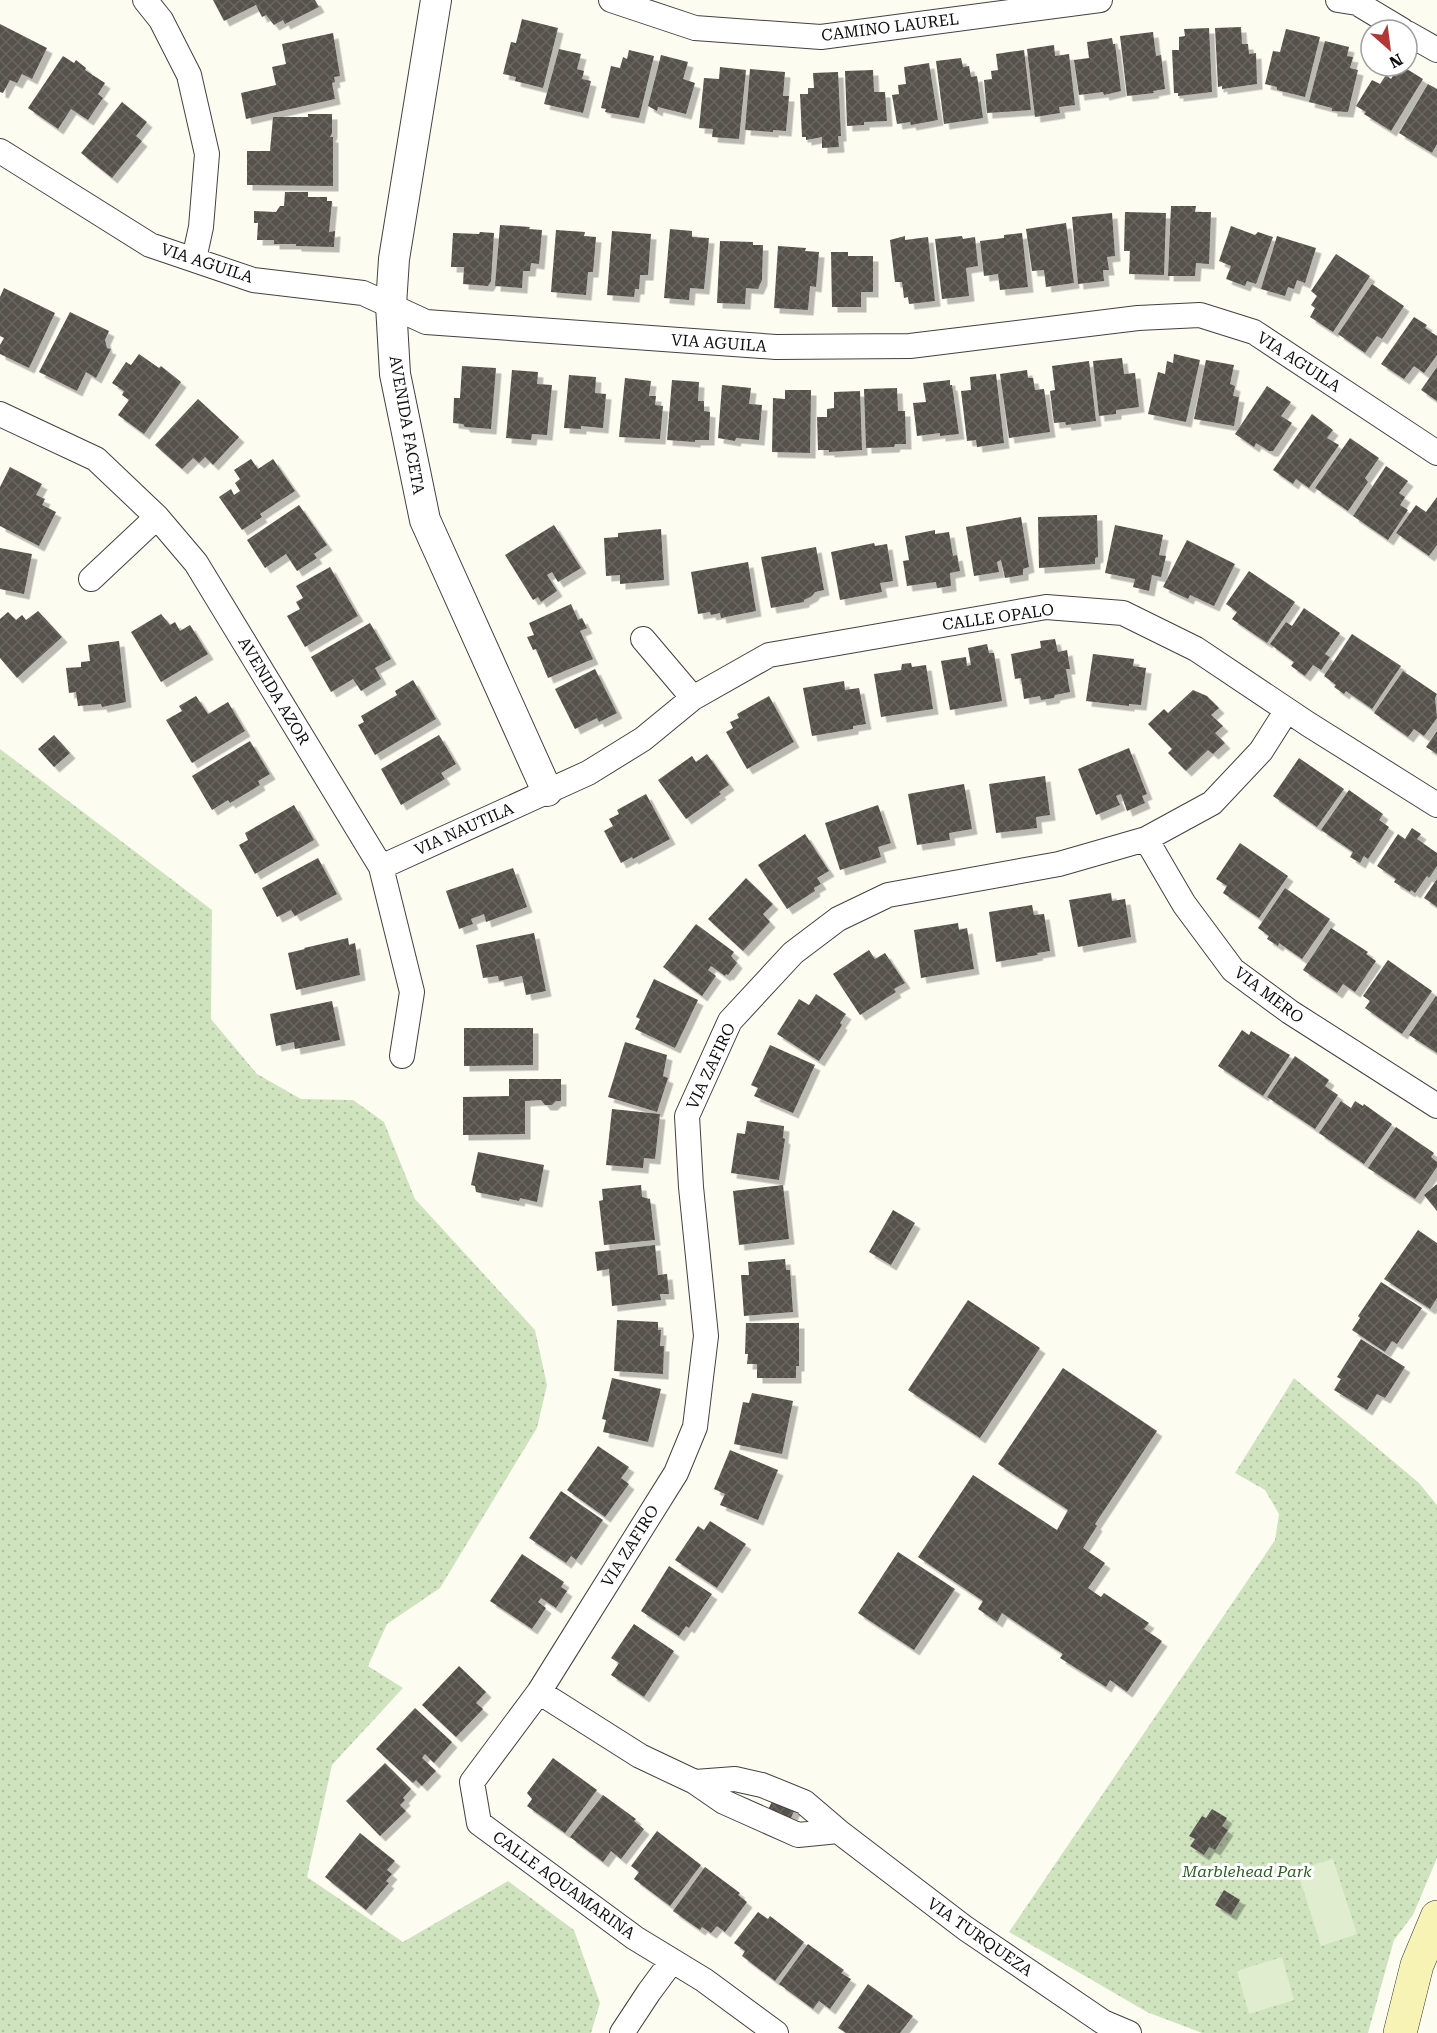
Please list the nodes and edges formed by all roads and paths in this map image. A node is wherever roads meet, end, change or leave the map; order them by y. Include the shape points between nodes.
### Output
1 (145, 0) edge
2 (436, 0) edge
3 (611, 0) edge
4 (1100, 0) edge
5 (1351, 1) edge
6 (1381, 18) edge
7 (1419, 40) edge
8 (1437, 50) edge
9 (0, 151) edge
10 (194, 259) junction
11 (391, 305) junction
12 (0, 414) edge
13 (1437, 453) edge
14 (157, 517) junction
15 (91, 579) dead end
16 (643, 639) dead end
17 (693, 698) junction
18 (1287, 710) junction
19 (547, 791) junction
20 (1437, 805) edge
21 (1146, 839) junction
22 (381, 867) junction
23 (402, 1056) dead end
24 (1437, 1106) edge
25 (539, 1692) junction
26 (694, 1782) junction
27 (838, 1832) junction
28 (1437, 1917) edge
29 (672, 1961) junction
30 (622, 2033) edge
31 (776, 2033) edge
32 (1129, 2033) edge
33 (1400, 2033) edge

1 - 10 street via 161,20 189,75 207,154 201,227
2 - 11 street, AVENIDA FACETA via 394,259
3 - 4 street, CAMINO LAUREL via 696,28 821,37
5 - 6 street
7 - 8 street
9 - 10 street, VIA AGUILA via 150,245
10 - 11 street, VIA AGUILA via 253,280 363,293
11 - 13 street, VIA AGUILA via 426,322 776,347 910,346 1138,318 1200,315 1254,332
11 - 19 street, AVENIDA FACETA via 395,374 425,520
12 - 14 street, AVENIDA AZOR via 96,459
14 - 15 street
14 - 22 street, AVENIDA AZOR via 196,562
16 - 17 street
17 - 18 street, CALLE OPALO via 769,655 1046,607 1123,613 1196,649
17 - 19 street, CALLE OPALO via 643,739 588,773
18 - 20 street, CALLE OPALO
18 - 21 street, VIA ZAFIRO via 1264,746 1212,803
19 - 22 street, VIA NAUTILA
21 - 24 street, VIA MERO via 1184,904 1233,970 1290,1012
21 - 25 street, VIA ZAFIRO via 1059,864 888,895 838,920 793,953 730,1021 687,1116 706,1336 695,1427 676,1473
22 - 23 street, AVENIDA AZOR via 412,992
25 - 26 street, VIA TURQUEZA via 640,1756
25 - 29 street, CALLE AQUAMARINA via 472,1782 479,1823
26 - 27 street, VIA TURQUEZA via 724,1802 798,1835
26 - 27 street, VIA TURQUEZA via 735,1779 762,1785 804,1802
27 - 32 street, VIA TURQUEZA via 965,1928 1103,2022
28 - 33 main road via 1417,1965
29 - 30 street
29 - 31 street, CALLE AQUAMARINA

